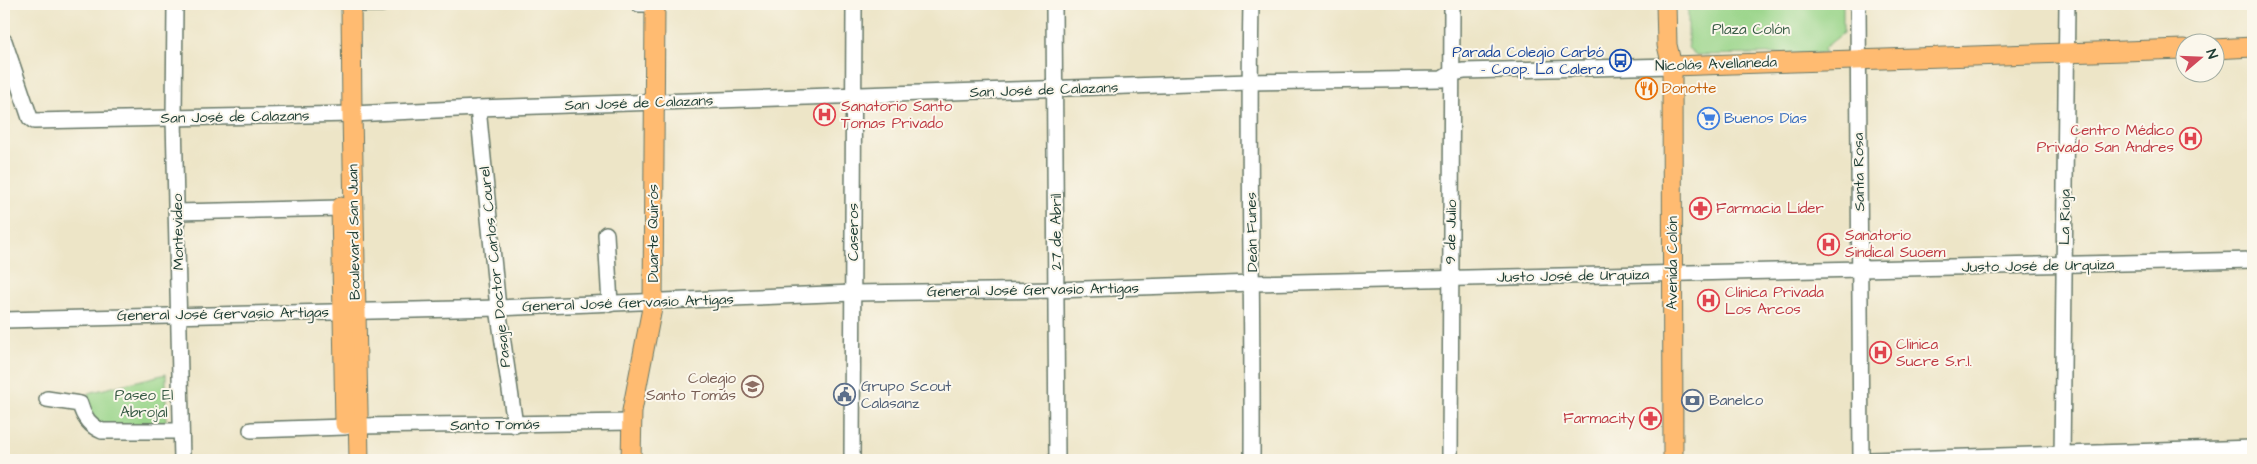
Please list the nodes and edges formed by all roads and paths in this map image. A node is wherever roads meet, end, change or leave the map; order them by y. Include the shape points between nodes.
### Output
1 (175, 4) edge
2 (340, 4) edge
3 (351, 4) edge
4 (382, 4) edge
5 (639, 4) edge
6 (655, 4) edge
7 (854, 4) edge
8 (1054, 4) edge
9 (1251, 4) edge
10 (1452, 4) edge
11 (1666, 4) edge
12 (1677, 4) edge
13 (1858, 4) edge
14 (2067, 4) edge
15 (4, 41) edge
16 (2252, 47) edge
17 (2224, 48) edge
18 (2174, 50) edge
19 (2067, 53) junction
20 (1857, 60) junction
21 (1672, 66) junction
22 (1452, 73) junction
23 (1249, 82) junction
24 (1054, 90) junction
25 (853, 95) junction
26 (656, 102) junction
27 (478, 108) junction
28 (345, 114) junction
29 (174, 118) junction
30 (341, 208) junction
31 (177, 212) junction
32 (606, 234) dead end
33 (2253, 260) edge
34 (2064, 265) junction
35 (1861, 269) junction
36 (1672, 274) junction
37 (1450, 278) junction
38 (1253, 283) junction
39 (1056, 290) junction
40 (854, 293) junction
41 (653, 303) junction
42 (610, 304) junction
43 (498, 308) junction
44 (349, 311) junction
45 (180, 315) junction
46 (4, 320) edge
47 (47, 399) dead end
48 (631, 422) junction
49 (514, 425) junction
50 (352, 427) junction
51 (251, 430) dead end
52 (181, 431) junction
53 (2253, 448) edge
54 (2062, 457) edge
55 (182, 460) edge
56 (346, 460) edge
57 (359, 460) edge
58 (631, 460) edge
59 (852, 460) edge
60 (1057, 460) edge
61 (1252, 460) edge
62 (1450, 460) edge
63 (1673, 460) edge
64 (1861, 460) edge
65 (1871, 460) edge

1 - 29 street, Montevideo
2 - 28 main road, Boulevard San Juan
3 - 4 street
3 - 28 main road, Boulevard San Juan
5 - 6 street
6 - 26 main road, Duarte Quirós
7 - 25 street, Caseros
8 - 24 street, 27 de Abril
9 - 23 street, Deán Funes
10 - 22 street, 9 de Julio
11 - 21 main road, Avenida Colón via 1666,44
12 - 21 main road, Avenida Colón via 1678,45
13 - 20 street, Santa Rosa
14 - 19 street, La Rioja
15 - 29 street, San José de Calazans via 34,122
16 - 17 main road
18 - 19 main road, Nicolás Avellaneda
19 - 20 main road, Nicolás Avellaneda
19 - 34 street, La Rioja
20 - 21 main road, Nicolás Avellaneda
20 - 35 street, Santa Rosa
21 - 22 street, Nicolás Avellaneda
21 - 36 main road, Avenida Colón
22 - 23 street, Nicolás Avellaneda via 1442,79
22 - 37 street, 9 de Julio
23 - 24 street, San José de Calazans
23 - 38 street, Deán Funes
24 - 25 street, San José de Calazans
24 - 39 street, 27 de Abril
25 - 26 street, San José de Calazans
25 - 40 street, Caseros
26 - 27 street, San José de Calazans
26 - 41 main road, Duarte Quirós
27 - 28 street, San José de Calazans
27 - 43 street, Pasaje Doctor Carlos Courel
28 - 29 street, San José de Calazans
28 - 30 main road, Boulevard San Juan
28 - 44 main road, Boulevard San Juan
29 - 31 street, Montevideo
30 - 31 street
30 - 44 main road, Boulevard San Juan
31 - 45 street, Montevideo
32 - 42 street
33 - 34 street, Justo José de Urquiza
34 - 35 street, Justo José de Urquiza
34 - 54 street, La Rioja
35 - 36 street, Justo José de Urquiza
35 - 64 street, Santa Rosa
36 - 37 street, Justo José de Urquiza
36 - 63 main road, Avenida Colón
37 - 38 street, Justo José de Urquiza
37 - 62 street, 9 de Julio
38 - 39 street, General José Gervasio Artigas
38 - 61 street, Deán Funes
39 - 40 street, General José Gervasio Artigas
39 - 60 street, 27 de Abril
40 - 41 street, General José Gervasio Artigas
40 - 59 street, Caseros
41 - 42 street, General José Gervasio Artigas
41 - 48 main road, Duarte Quirós
42 - 43 street, General José Gervasio Artigas
43 - 44 street, General José Gervasio Artigas
43 - 49 street, Pasaje Doctor Carlos Courel
44 - 45 street, General José Gervasio Artigas
44 - 50 main road, Boulevard San Juan
45 - 46 street, General José Gervasio Artigas
45 - 52 street, Montevideo
47 - 52 street via 80,404 83,415 102,431
48 - 49 street, Santo Tomás
48 - 58 main road, Duarte Quirós
49 - 50 street, Santo Tomás
50 - 51 street, Santo Tomás
50 - 56 main road, Boulevard San Juan
50 - 57 main road, Boulevard San Juan
52 - 55 street, Montevideo
53 - 54 street
54 - 65 street

